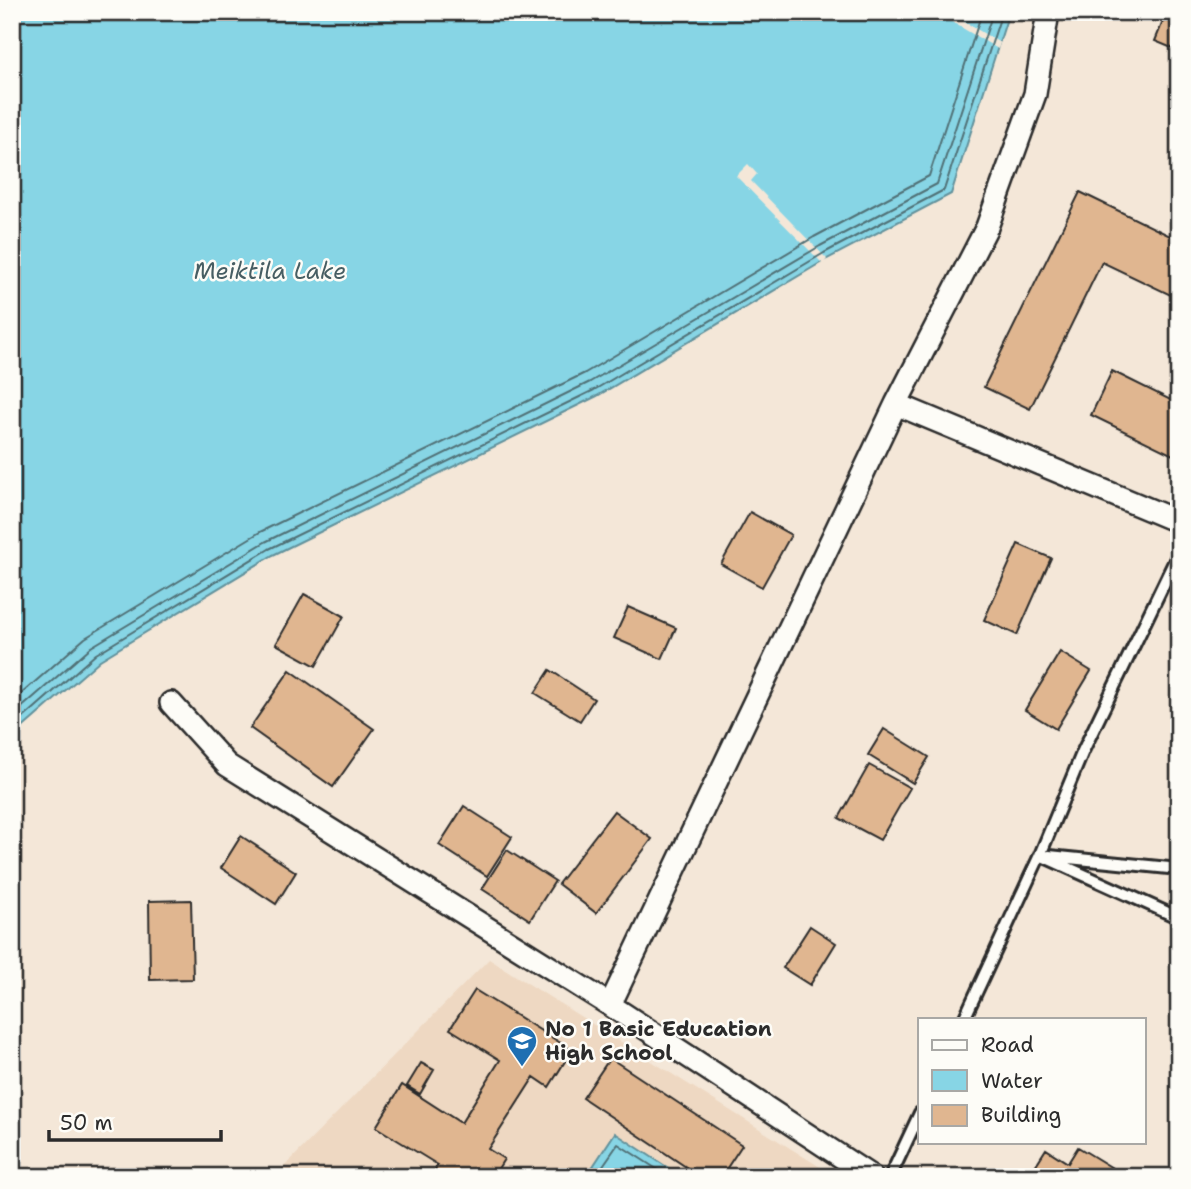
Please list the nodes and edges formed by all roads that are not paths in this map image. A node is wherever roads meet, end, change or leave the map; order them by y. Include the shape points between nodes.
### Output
1 (1048, 12) edge
2 (896, 404) junction
3 (1179, 522) edge
4 (1179, 552) edge
5 (171, 703) dead end
6 (1040, 855) junction
7 (1179, 869) edge
8 (1179, 918) edge
9 (610, 1005) junction
10 (964, 1018) edge
11 (918, 1117) edge
12 (872, 1177) edge
13 (890, 1177) edge

1 - 2 street via 1035,94 987,227
2 - 3 street
2 - 9 street
4 - 6 lane via 1083,751
5 - 9 street via 227,765
6 - 7 lane
6 - 8 lane
6 - 10 lane
9 - 12 street
11 - 13 lane

